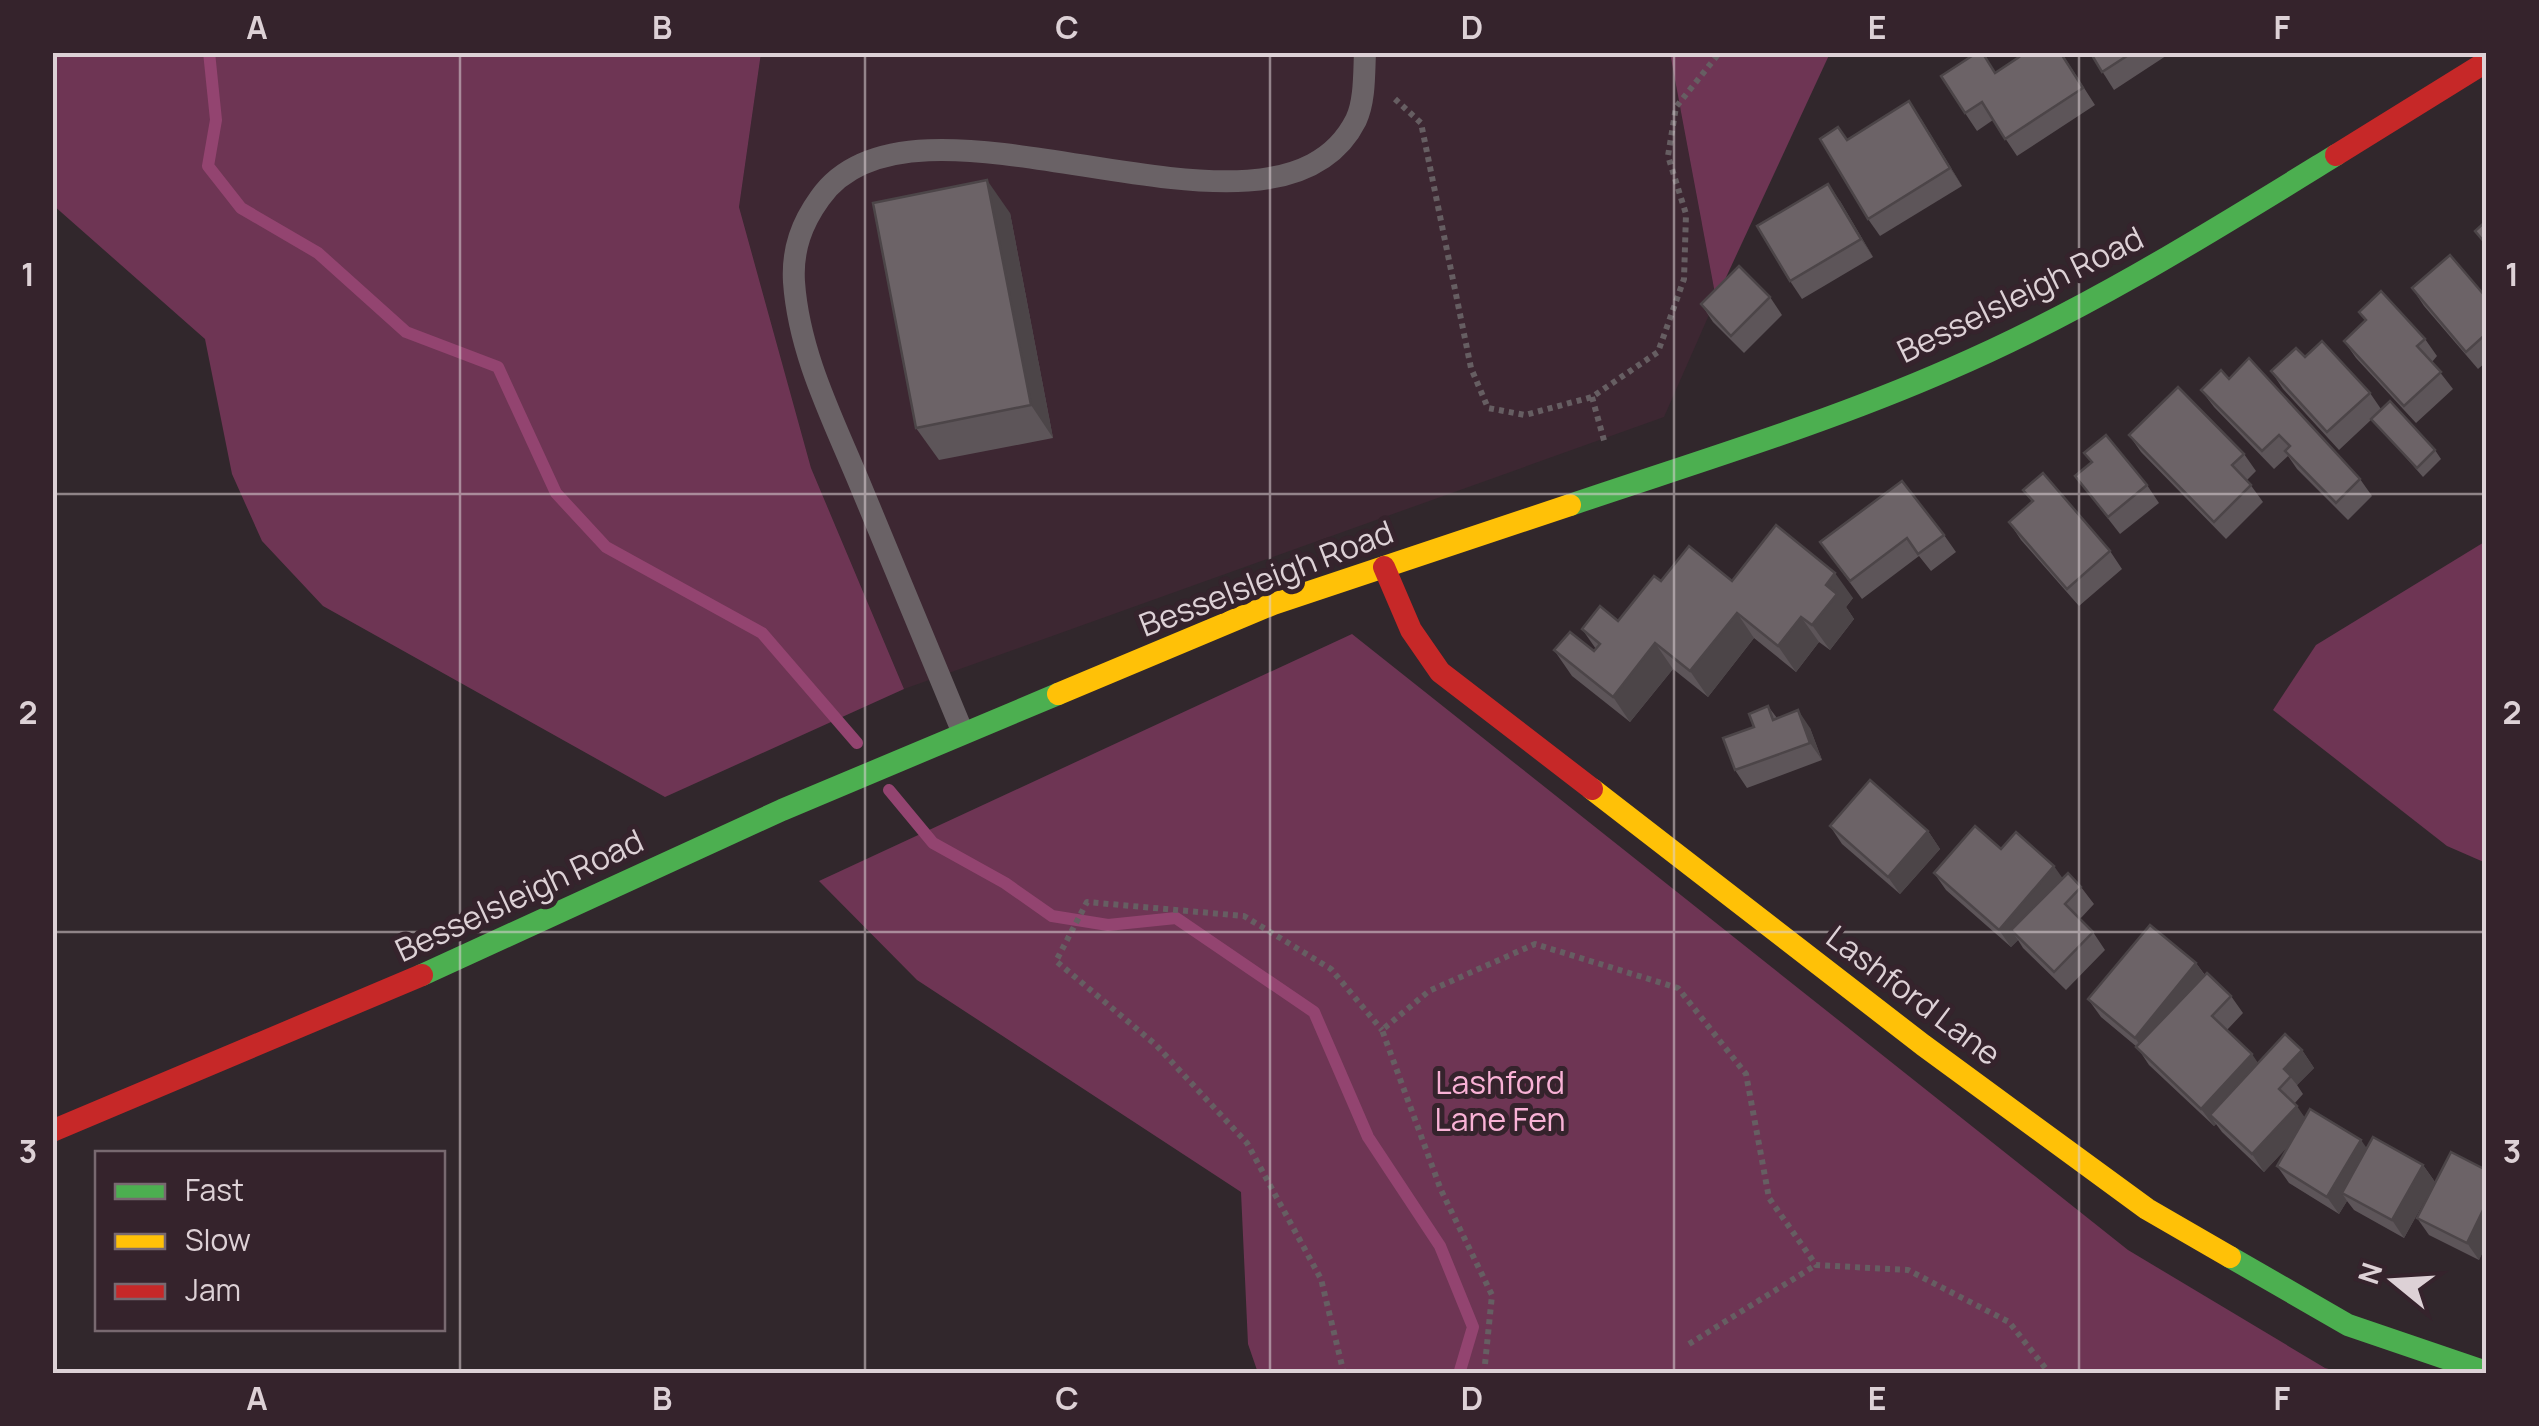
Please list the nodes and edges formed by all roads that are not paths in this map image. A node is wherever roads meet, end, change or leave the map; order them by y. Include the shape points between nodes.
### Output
1 (1366, 52) edge
2 (2486, 62) edge
3 (1384, 567) junction
4 (963, 733) junction
5 (52, 1131) edge
6 (2486, 1372) edge

1 - 4 lane via 1356,119 1326,156 1278,176 1202,180 1011,154 934,151 874,158 830,183 800,226 794,280 808,361
2 - 3 street, Besselsleigh Road via 2164,261 1950,369 1768,438
3 - 4 street, Besselsleigh Road via 1273,604
3 - 6 street, Lashford Lane via 1410,630 1440,672 2147,1209 2348,1325
4 - 5 street, Besselsleigh Road via 466,957

